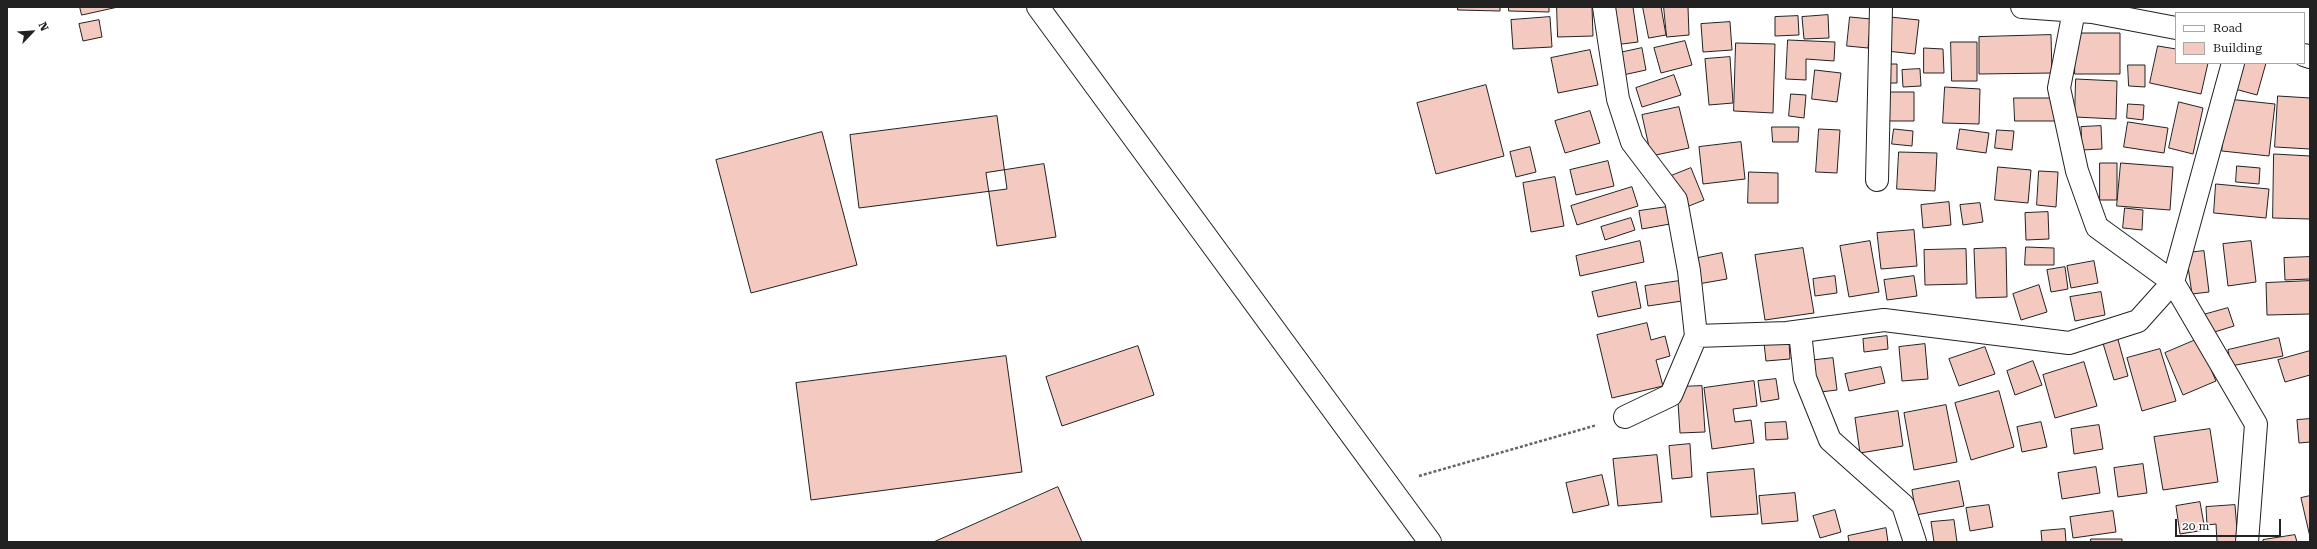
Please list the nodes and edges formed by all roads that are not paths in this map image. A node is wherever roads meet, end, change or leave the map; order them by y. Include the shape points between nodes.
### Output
1 (1038, 7) edge
2 (1604, 7) edge
3 (1881, 7) edge
4 (2022, 7) edge
5 (2074, 10) junction
6 (2175, 28) edge
7 (2233, 64) edge
8 (1877, 180) dead end
9 (2173, 282) junction
10 (1800, 332) junction
11 (1696, 336) junction
12 (1625, 417) road end
13 (1430, 542) edge
14 (1915, 542) edge
15 (2247, 542) edge

1 - 13 street
2 - 11 street via 1618,99 1632,142 1676,200 1689,271
3 - 8 street
4 - 5 street
5 - 6 street
5 - 9 street via 2059,88 2077,171 2097,227
7 - 9 street
9 - 10 street via 2138,321 2069,343 1884,320
9 - 15 street via 2256,424
10 - 11 street
10 - 14 street via 1804,378 1830,440 1903,505
11 - 12 street via 1671,395

